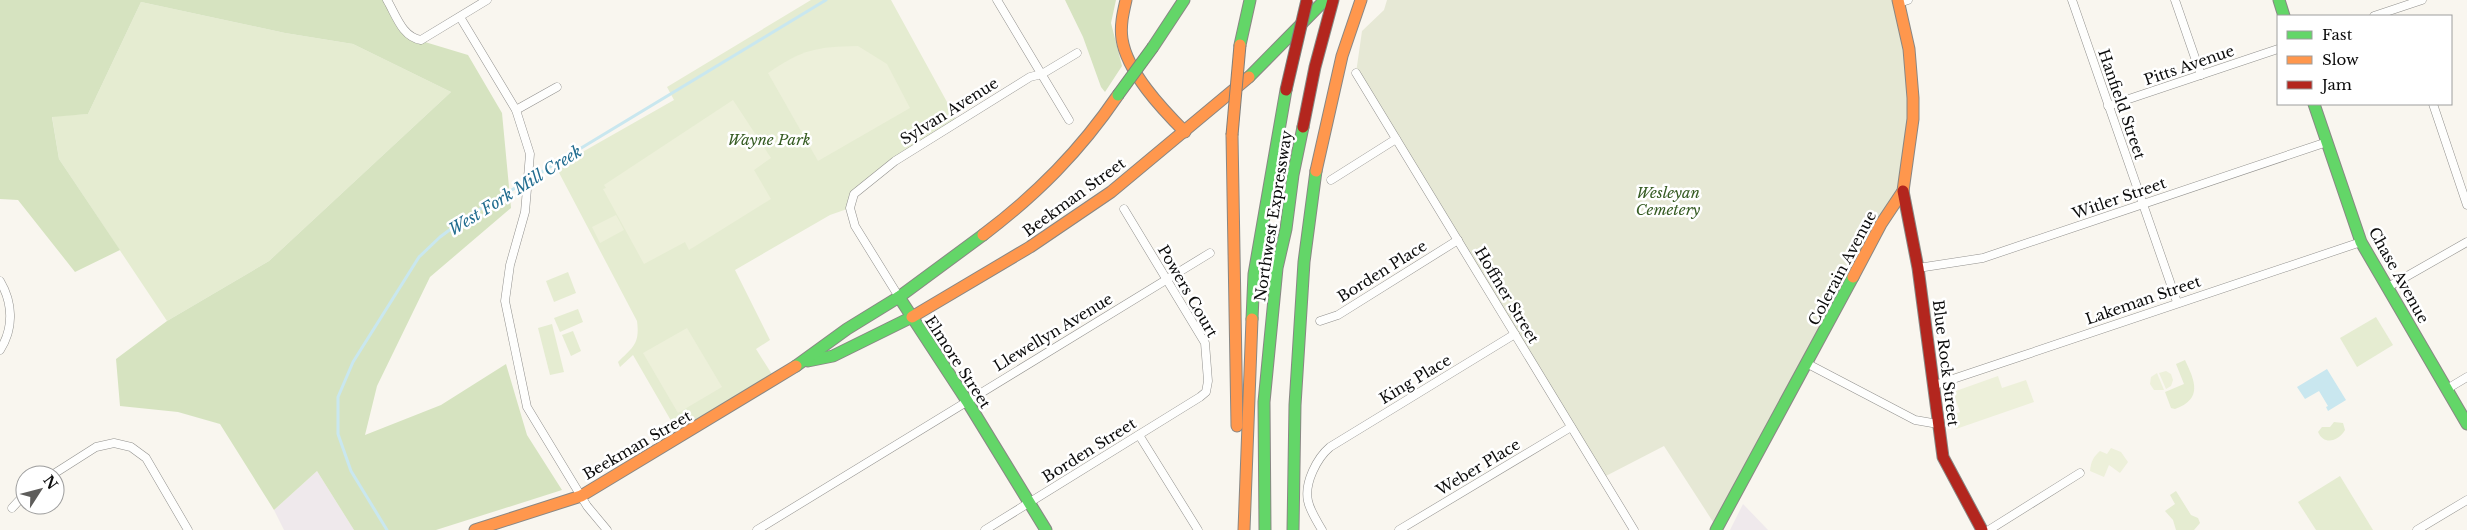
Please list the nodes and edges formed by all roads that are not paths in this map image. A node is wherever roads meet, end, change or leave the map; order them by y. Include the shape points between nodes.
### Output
1 (387, 0) edge
2 (487, 0) edge
3 (997, 0) edge
4 (1126, 0) edge
5 (1184, 0) edge
6 (1250, 0) edge
7 (1307, 0) edge
8 (1325, 0) edge
9 (1333, 0) edge
10 (1361, 0) edge
11 (2072, 0) edge
12 (2176, 0) edge
13 (2279, 0) edge
14 (2422, 0) edge
15 (1902, 1) edge
16 (2400, 8) junction
17 (2284, 15) edge
18 (2377, 15) edge
19 (2403, 15) edge
20 (460, 17) junction
21 (2277, 49) edge
22 (1076, 53) dead end
23 (1042, 74) junction
24 (1356, 74) dead end
25 (2201, 75) junction
26 (557, 87) dead end
27 (2314, 105) edge
28 (2433, 105) edge
29 (2108, 106) junction
30 (516, 110) junction
31 (1070, 120) dead end
32 (1185, 132) junction
33 (1396, 139) junction
34 (2327, 142) junction
35 (1331, 180) dead end
36 (1903, 191) junction
37 (2142, 204) junction
38 (2467, 205) edge
39 (850, 208) joint
40 (1124, 209) dead end
41 (1458, 240) junction
42 (2361, 242) junction
43 (2467, 242) edge
44 (1210, 253) dead end
45 (1918, 268) junction
46 (1167, 279) junction
47 (0, 282) edge
48 (2388, 287) junction
49 (898, 297) junction
50 (2177, 302) junction
51 (912, 318) junction
52 (1320, 320) dead end
53 (1515, 334) junction
54 (0, 350) edge
55 (803, 362) junction
56 (1808, 364) junction
57 (2467, 377) edge
58 (1935, 384) junction
59 (2447, 389) junction
60 (1206, 392) joint
61 (966, 401) junction
62 (1938, 424) junction
63 (2467, 424) edge
64 (1571, 427) junction
65 (1140, 435) junction
66 (65, 467) edge
67 (2080, 473) dead end
68 (581, 496) junction
69 (2467, 500) edge
70 (1265, 501) junction
71 (1029, 503) junction
72 (15, 505) edge
73 (12, 508) dead end
74 (188, 530) edge
75 (475, 530) edge
76 (607, 530) edge
77 (757, 530) edge
78 (985, 530) edge
79 (1046, 530) edge
80 (1198, 530) edge
81 (1242, 530) edge
82 (1265, 530) edge
83 (1269, 530) edge
84 (1293, 530) edge
85 (1322, 530) edge
86 (1399, 530) edge
87 (1634, 530) edge
88 (1716, 530) edge
89 (1982, 530) edge
90 (1989, 530) edge
91 (2417, 530) edge

1 - 20 street via 403,30 415,39 421,40
2 - 20 street
3 - 23 street
4 - 32 main road via 1121,32 1127,57 1159,103
5 - 49 main road, Beekman Street, bridge via 1076,152 985,236
6 - 81 main road, bridge via 1240,45 1232,135 1234,329
7 - 81 main road, Northwest Expressway, bridge via 1286,90 1254,274
8 - 32 main road, Beekman Street via 1280,48
9 - 70 main road, Northwest Expressway via 1315,68 1276,268 1264,402
10 - 84 main road via 1342,56 1314,178 1304,262 1295,405
11 - 29 street, Hanfield Street
12 - 25 street
13 - 17 main road
14 - 16 street
15 - 36 main road, Colerain Avenue via 1913,98
16 - 18 street
16 - 19 street
20 - 30 street
21 - 25 street, Pitts Avenue
22 - 23 street, Sylvan Avenue
23 - 31 street
23 - 39 street, Sylvan Avenue via 1030,77 894,161 858,189
24 - 33 street, Hoffner Street
25 - 29 street, Pitts Avenue
26 - 30 street
27 - 34 main road, Chase Avenue
28 - 38 street
29 - 37 street, Hanfield Street
30 - 68 street via 530,163 525,212 506,288 506,315 527,407
32 - 51 main road, Beekman Street via 1111,192 1048,236
33 - 35 street
33 - 41 street, Hoffner Street
34 - 37 street, Witler Street
34 - 42 main road, Chase Avenue
36 - 45 main road, Blue Rock Street
36 - 56 main road, Colerain Avenue via 1882,224
37 - 45 street, Witler Street via 1983,258
37 - 50 street, Hanfield Street
39 - 49 street, Elmore Street via 854,226
40 - 46 street, Powers Court
41 - 52 street, Borden Place via 1338,315
41 - 53 street, Hoffner Street
42 - 48 main road, Chase Avenue
42 - 50 street, Lakeman Street
43 - 48 street
44 - 46 street, Llewellyn Avenue
45 - 58 main road, Blue Rock Street
46 - 60 street, Powers Court via 1205,343
46 - 61 street, Llewellyn Avenue
47 - 54 street via 8,297 11,314 7,336
48 - 59 main road, Chase Avenue
49 - 51 main road, Elmore Street
49 - 55 main road, Beekman Street
50 - 58 street, Lakeman Street
51 - 55 main road, Beekman Street via 833,356
51 - 61 main road, Elmore Street
53 - 64 street, Hoffner Street
53 - 85 street, King Place via 1322,454 1307,499
55 - 68 main road, Beekman Street
56 - 62 street via 1915,420
56 - 88 main road, Colerain Avenue
57 - 59 street
58 - 62 main road, Blue Rock Street
59 - 63 main road, Chase Avenue
60 - 65 street, Borden Street
61 - 71 main road, Elmore Street
61 - 77 street, Llewellyn Avenue
62 - 89 main road, Blue Rock Street via 1943,457
64 - 86 street, Weber Place
64 - 87 street, Hoffner Street
65 - 71 street, Borden Street
65 - 80 street
66 - 74 street via 96,447 114,443 131,447 146,458
67 - 90 street
68 - 75 main road, Beekman Street
68 - 76 street
69 - 91 street
70 - 82 main road, Northwest Expressway
70 - 83 main road
71 - 78 street, Borden Street
71 - 79 main road, Elmore Street
72 - 73 street

